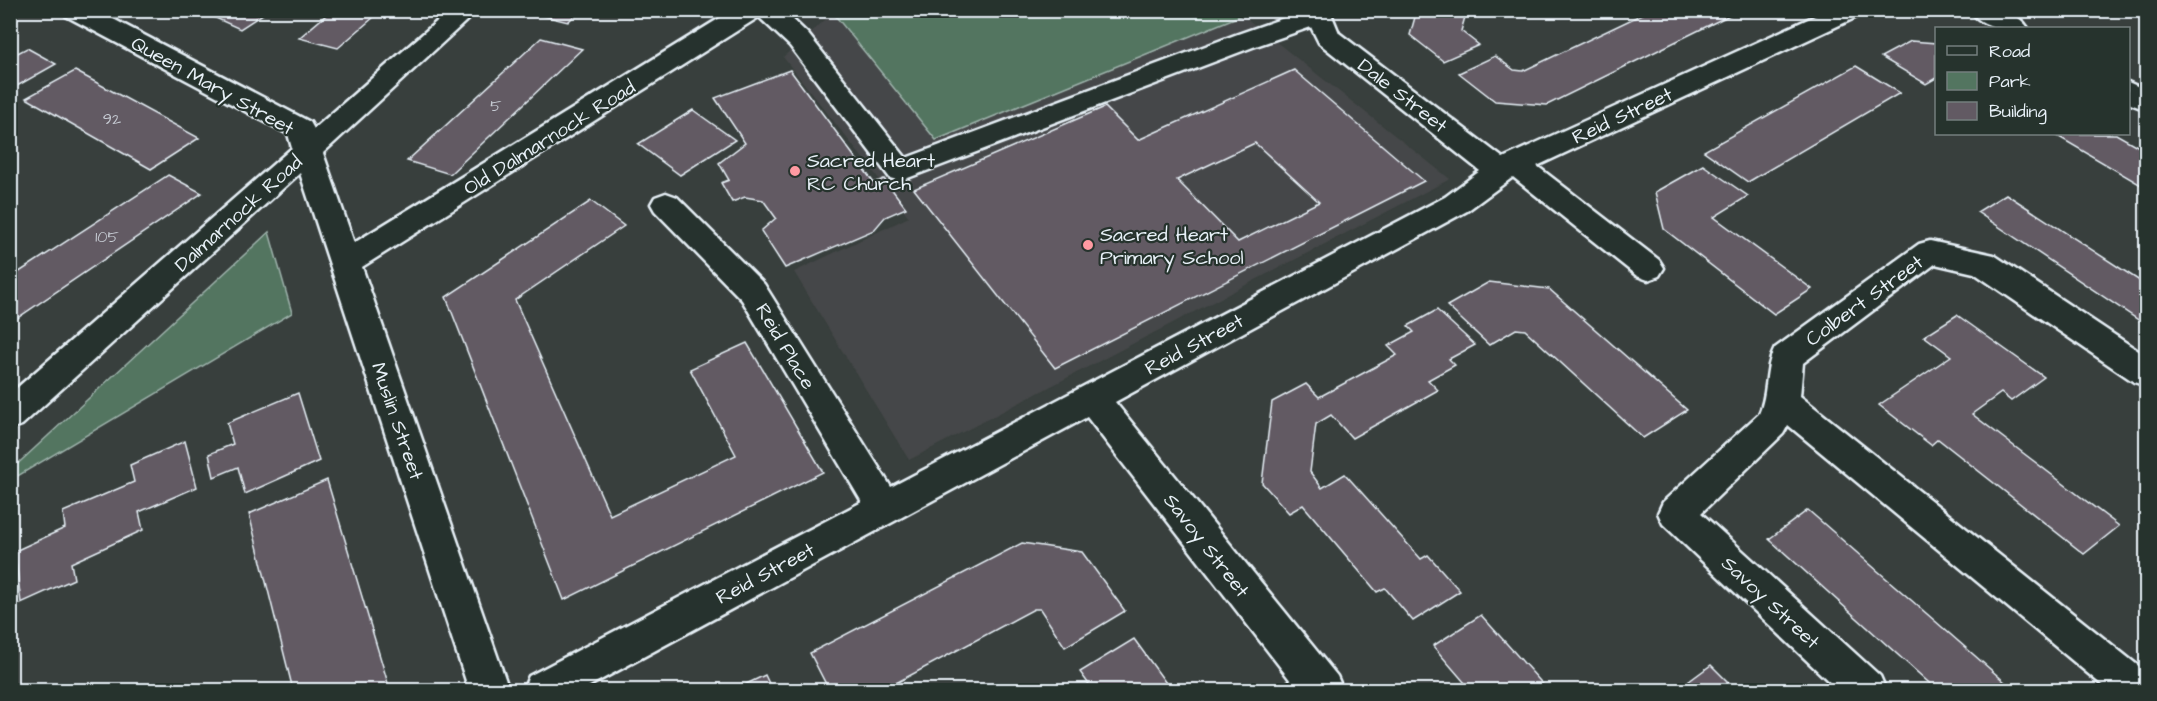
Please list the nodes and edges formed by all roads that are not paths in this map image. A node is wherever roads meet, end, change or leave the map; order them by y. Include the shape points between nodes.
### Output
1 (75, 10) edge
2 (466, 10) edge
3 (752, 10) edge
4 (767, 10) edge
5 (1850, 10) edge
6 (1982, 10) edge
7 (1320, 13) edge
8 (2013, 27) edge
9 (2130, 92) edge
10 (2146, 101) edge
11 (307, 151) junction
12 (1508, 168) junction
13 (666, 204) dead end
14 (345, 263) junction
15 (1648, 268) dead end
16 (2146, 373) edge
17 (1092, 399) junction
18 (1782, 401) junction
19 (10, 415) edge
20 (884, 507) junction
21 (1676, 513) joint
22 (489, 690) edge
23 (543, 690) edge
24 (1323, 690) edge
25 (1866, 690) edge
26 (2138, 690) edge

1 - 11 street, Queen Mary Street via 300,129
2 - 11 street, Dalmarnock Road
3 - 14 street, Old Dalmarnock Road
4 - 7 street via 799,40 900,171
5 - 12 street, Reid Street
6 - 8 street
7 - 12 street, Dale Street via 1328,37
9 - 10 street
11 - 14 street, Muslin Street
11 - 19 street, Dalmarnock Road
12 - 15 street, Dale Street
12 - 17 street, Reid Street via 1456,204
13 - 20 street, Reid Place via 753,292
14 - 22 street, Muslin Street
16 - 18 street, Colbert Street via 1983,263 1930,252 1786,357
17 - 20 street, Reid Street
17 - 24 street, Savoy Street
18 - 21 street, Colbert Street via 1771,424
18 - 26 street
20 - 23 street, Reid Street via 848,530
21 - 25 street, Savoy Street

